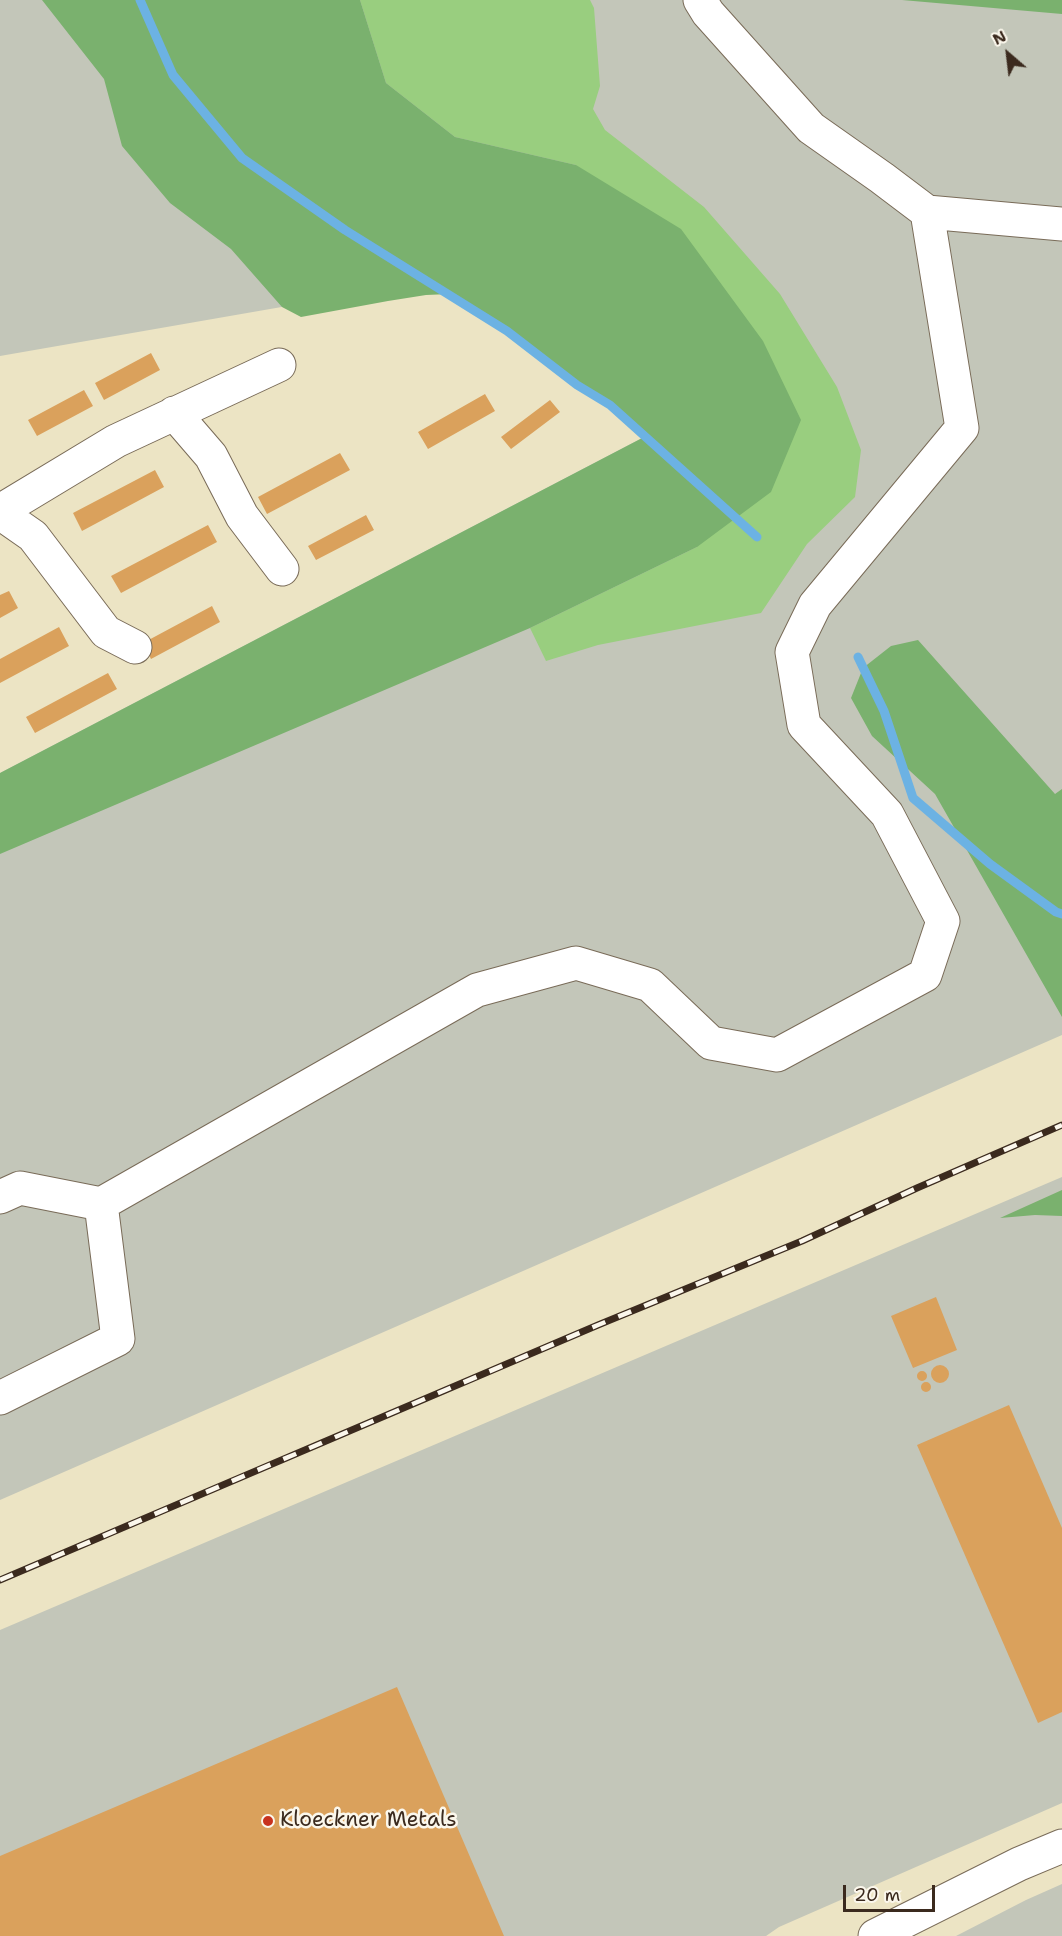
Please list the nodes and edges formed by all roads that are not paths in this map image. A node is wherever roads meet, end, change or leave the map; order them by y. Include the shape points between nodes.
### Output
1 (700, 0) edge
2 (927, 212) junction
3 (1062, 224) edge
4 (279, 365) dead end
5 (174, 413) junction
6 (0, 512) edge
7 (282, 569) dead end
8 (135, 647) dead end
9 (0, 1197) edge
10 (101, 1204) junction
11 (0, 1398) edge
12 (1062, 1846) edge
13 (874, 1936) edge

1 - 2 street via 811,128
2 - 3 street
2 - 10 street via 962,428 815,605 792,652 804,724 886,814 943,921 925,975 777,1055 711,1043 650,985 576,963 477,990
4 - 5 street
5 - 6 street via 116,441
5 - 7 street via 211,456 242,516
6 - 8 street via 33,536 106,632
9 - 10 street via 20,1188
10 - 11 street via 118,1339
12 - 13 street

